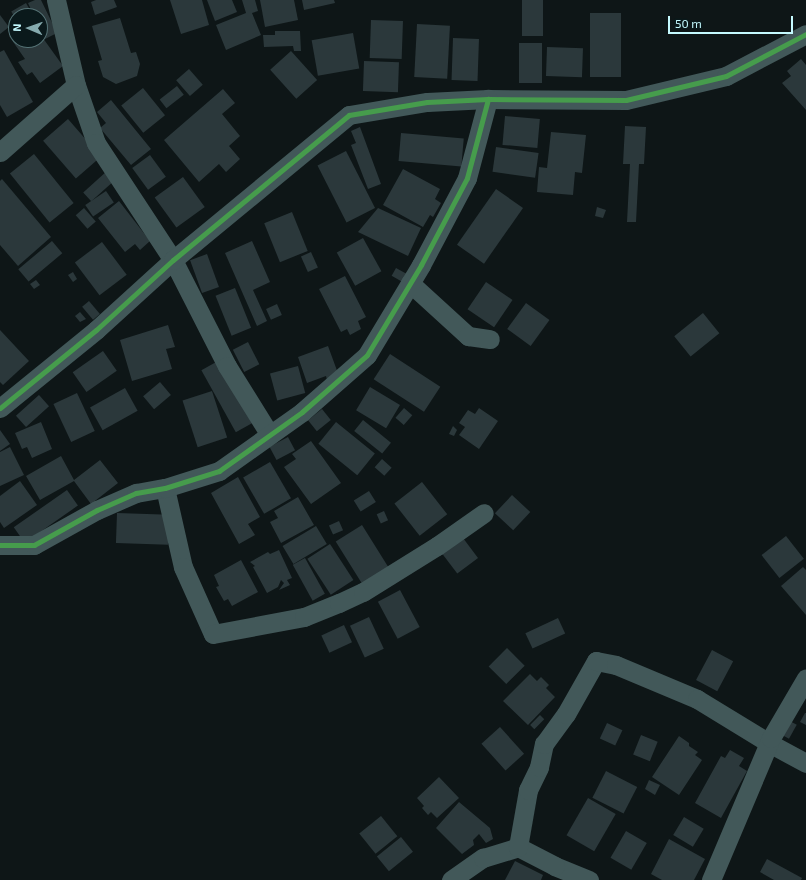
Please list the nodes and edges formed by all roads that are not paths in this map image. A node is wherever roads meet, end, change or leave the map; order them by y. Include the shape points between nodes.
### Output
1 (56, 0) edge
2 (806, 34) edge
3 (76, 85) junction
4 (488, 99) junction
5 (0, 152) edge
6 (173, 260) junction
7 (410, 283) junction
8 (490, 339) dead end
9 (0, 408) edge
10 (270, 435) junction
11 (165, 488) junction
12 (484, 513) dead end
13 (0, 545) edge
14 (806, 678) edge
15 (769, 743) junction
16 (806, 763) edge
17 (518, 847) junction
18 (451, 880) edge
19 (589, 880) edge
20 (711, 880) edge

1 - 3 street
2 - 4 street via 726,76 626,100
3 - 5 street
3 - 6 street via 96,143
4 - 6 street via 427,102 349,115
4 - 7 street via 467,178
6 - 9 street via 96,330
6 - 10 street via 227,366
7 - 8 street via 468,336
7 - 10 street via 367,355 302,412
10 - 11 street via 219,471
11 - 12 street via 183,567 212,634 304,617 339,603 363,592
11 - 13 street via 136,493 96,510 34,546
14 - 15 street
15 - 16 street
15 - 17 street via 698,699 616,665 596,661 566,714 544,744 539,767 528,790
15 - 20 street
17 - 18 street via 482,858
17 - 19 street via 554,866

